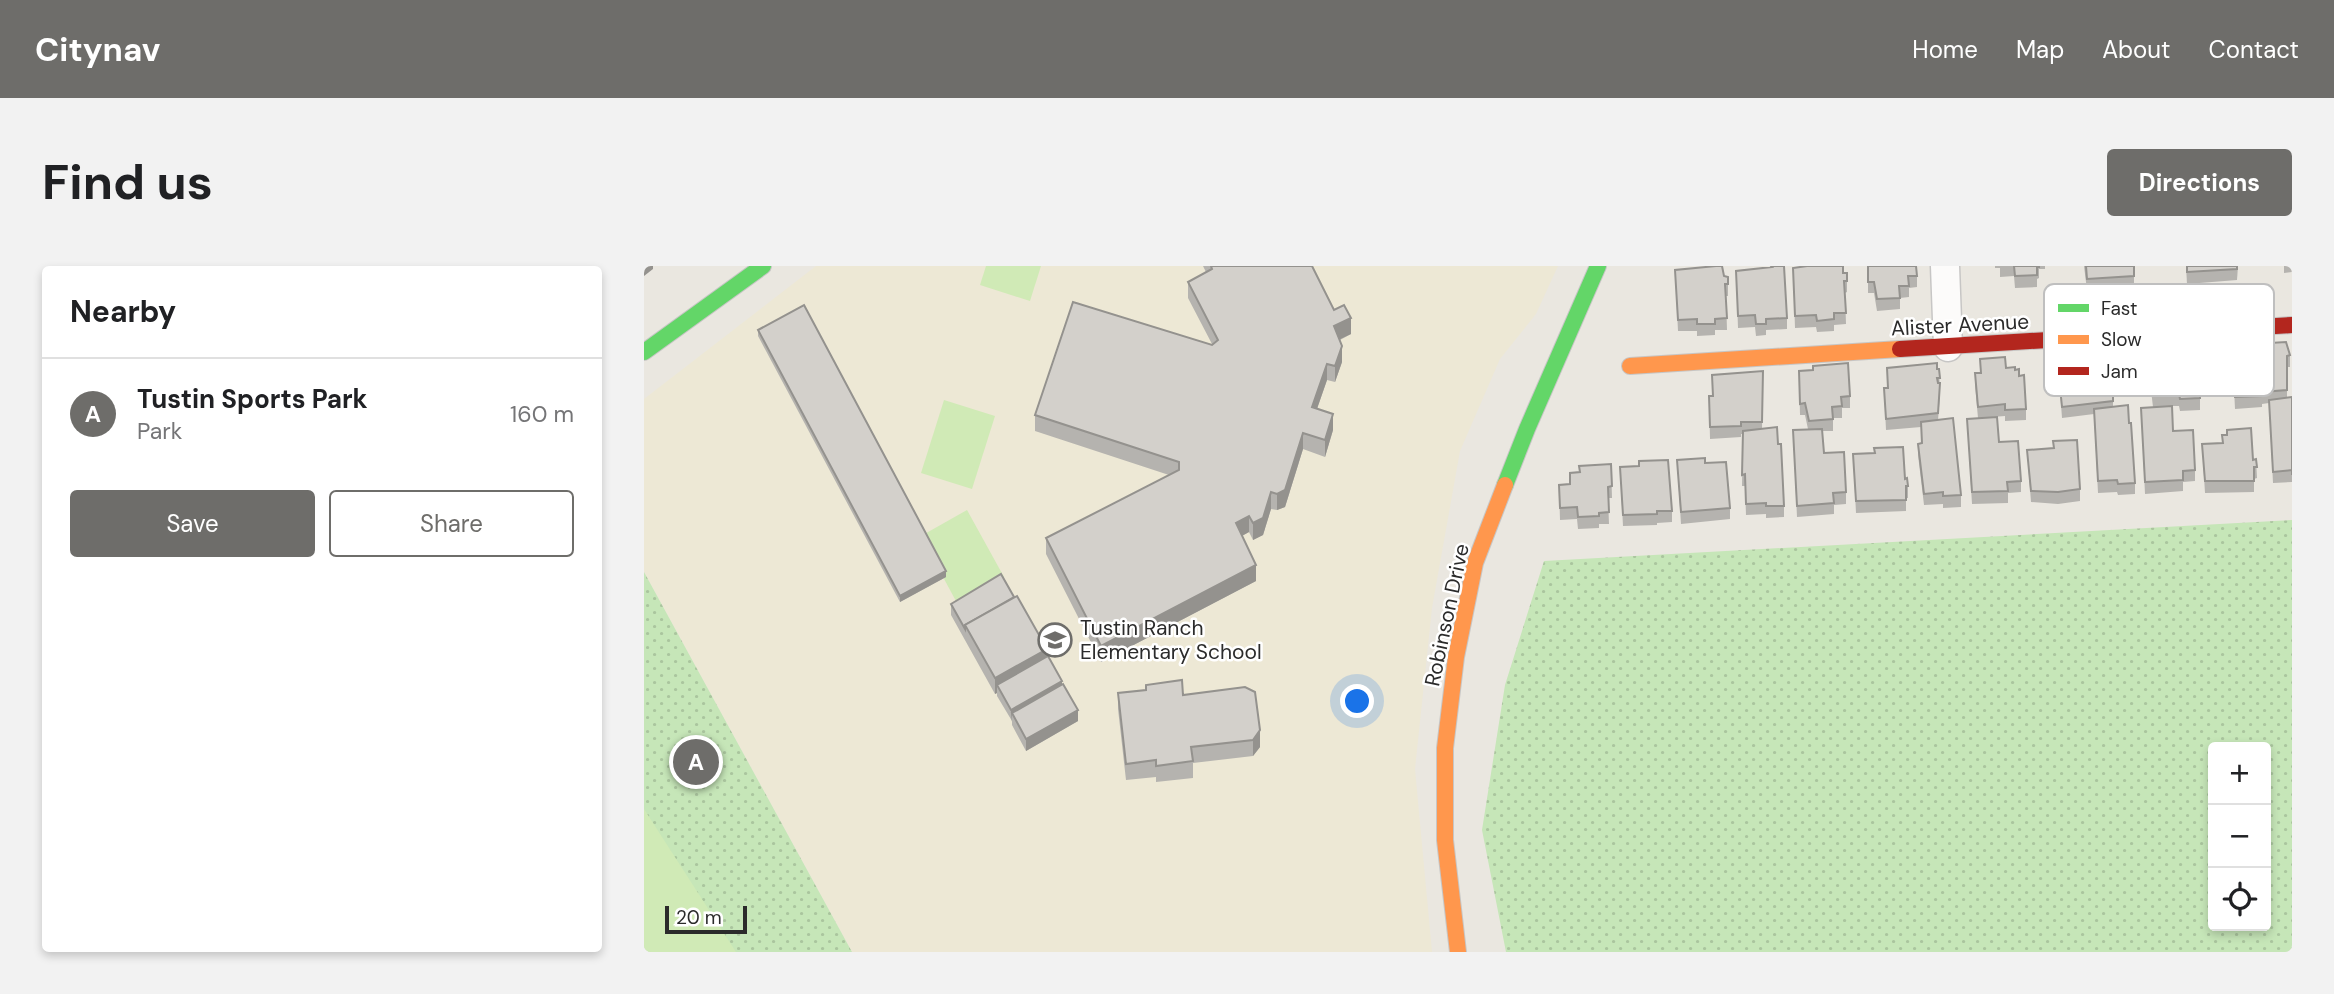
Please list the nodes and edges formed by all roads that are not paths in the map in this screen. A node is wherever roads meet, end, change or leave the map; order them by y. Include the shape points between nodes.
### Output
1 (762, 266) edge
2 (1598, 266) edge
3 (1945, 266) edge
4 (2292, 325) edge
5 (2274, 326) edge
6 (2044, 341) edge
7 (1948, 347) junction
8 (644, 352) edge
9 (1630, 366) dead end
10 (1458, 952) edge

1 - 8 street
2 - 10 street, Robinson Drive via 1475,563 1445,748 1445,841
3 - 7 street
4 - 5 street, Alister Avenue
6 - 7 street, Alister Avenue
7 - 9 street, Alister Avenue

